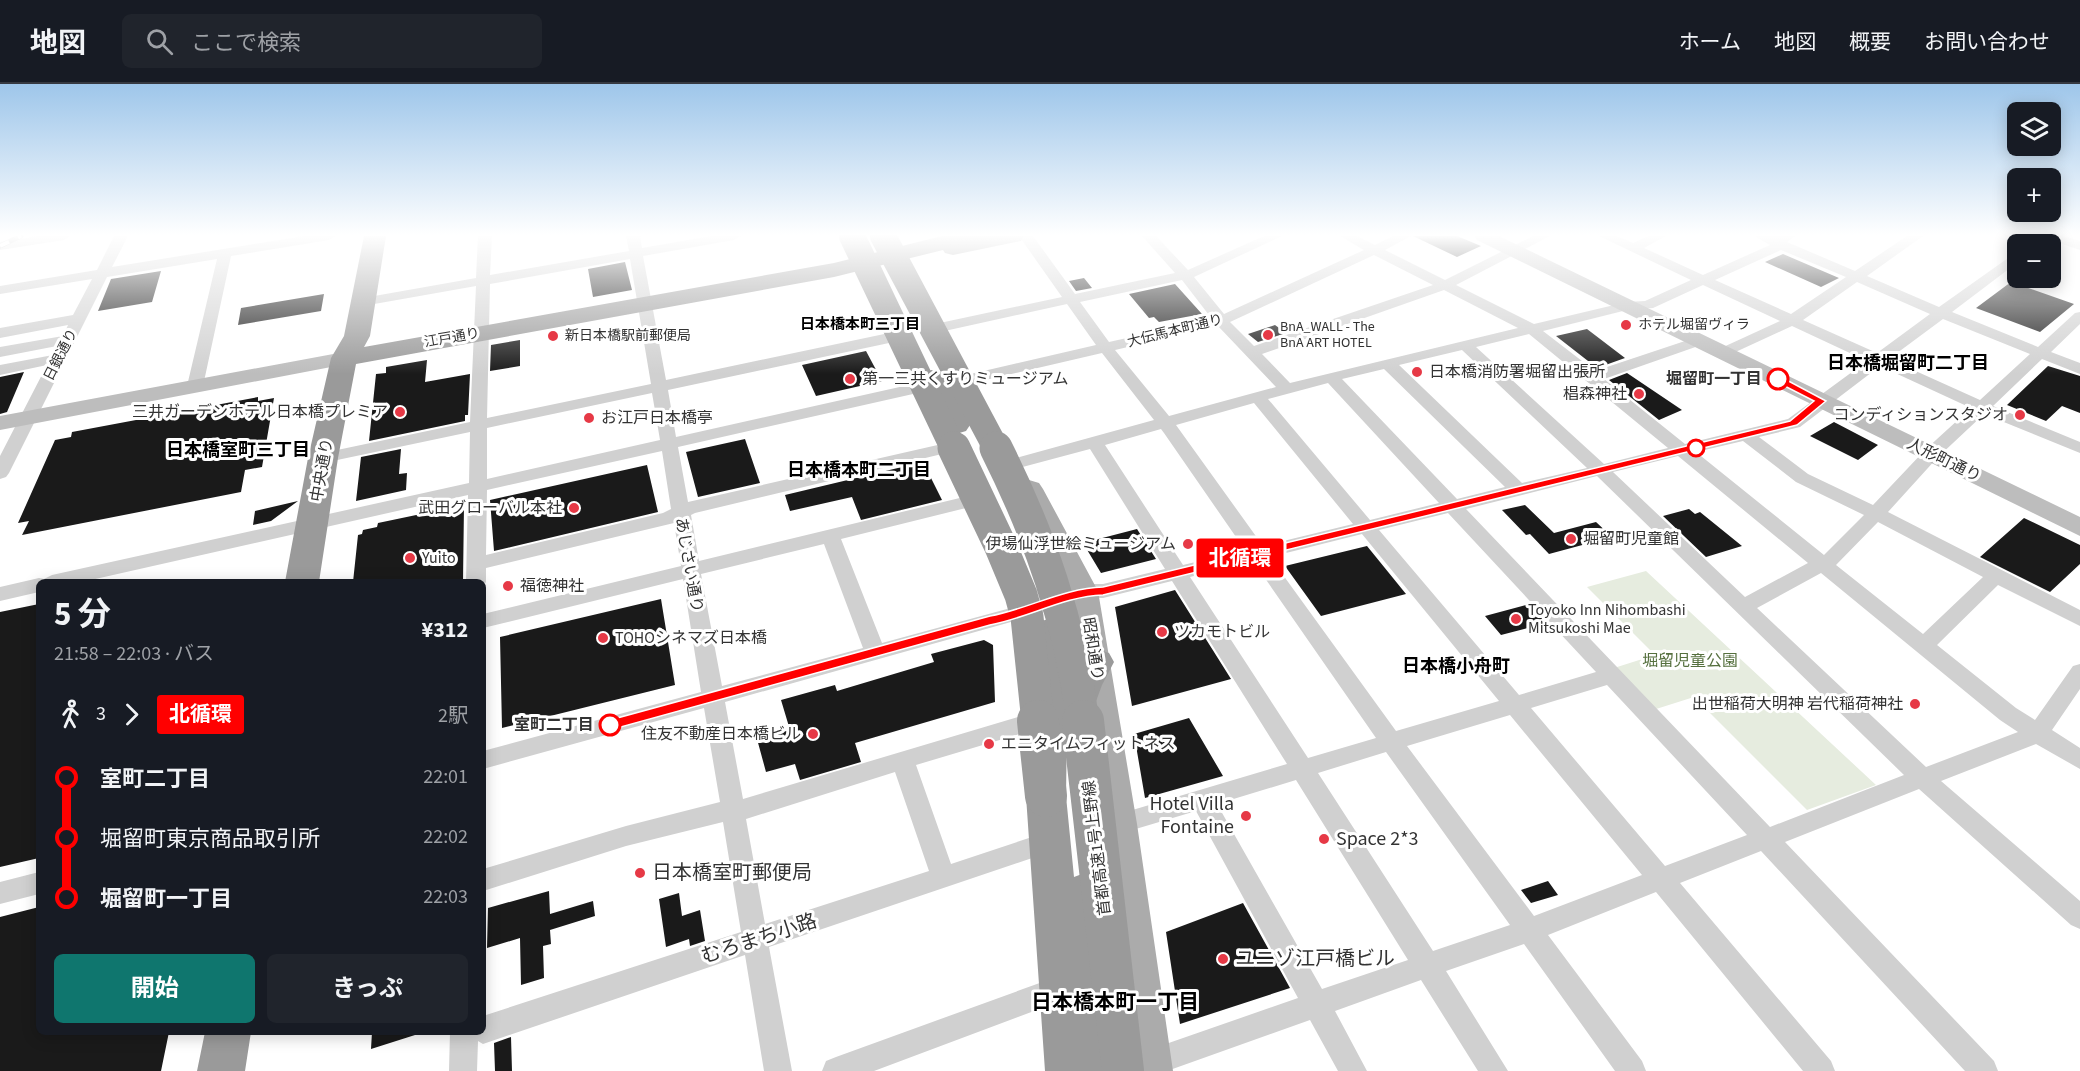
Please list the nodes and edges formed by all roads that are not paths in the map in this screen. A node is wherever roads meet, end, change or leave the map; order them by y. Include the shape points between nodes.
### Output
1 (48, 282) edge
2 (98, 282) edge
3 (218, 282) edge
4 (347, 282) edge
5 (367, 282) edge
6 (473, 282) edge
7 (484, 282) edge
8 (640, 282) edge
9 (720, 282) edge
10 (877, 282) edge
11 (883, 282) edge
12 (884, 282) edge
13 (890, 282) edge
14 (917, 282) edge
15 (1059, 282) edge
16 (1153, 282) edge
17 (1191, 282) edge
18 (1306, 282) edge
19 (1440, 282) edge
20 (1451, 282) edge
21 (1579, 282) edge
22 (1699, 282) edge
23 (1708, 282) edge
24 (1848, 282) edge
25 (1867, 282) edge
26 (1980, 282) edge
27 (1445, 285) junction
28 (885, 288) junction
29 (0, 290) edge
30 (1072, 300) junction
31 (363, 302) junction
32 (644, 304) junction
33 (1627, 306) junction
34 (1939, 312) junction
35 (2080, 316) edge
36 (80, 318) junction
37 (1221, 321) junction
38 (1791, 321) junction
39 (940, 327) junction
40 (1532, 329) junction
41 (0, 333) edge
42 (482, 333) junction
43 (889, 338) junction
44 (69, 339) junction
45 (1699, 340) junction
46 (1465, 345) junction
47 (1105, 347) junction
48 (0, 352) edge
49 (1724, 352) junction
50 (2041, 352) junction
51 (1250, 353) junction
52 (59, 358) junction
53 (344, 358) junction
54 (1880, 359) junction
55 (1388, 364) junction
56 (2080, 369) edge
57 (0, 370) edge
58 (1331, 377) junction
59 (1591, 378) junction
60 (968, 379) junction
61 (195, 386) junction
62 (657, 387) junction
63 (925, 388) junction
64 (1287, 389) junction
65 (1257, 398) junction
66 (1821, 401) junction
67 (1982, 406) junction
68 (28, 418) junction
69 (0, 423) edge
70 (1166, 423) junction
71 (479, 424) junction
72 (1746, 435) junction
73 (949, 437) junction
74 (1095, 443) junction
75 (668, 445) junction
76 (2080, 448) edge
77 (1007, 450) junction
78 (1684, 451) junction
79 (1931, 454) junction
80 (323, 458) junction
81 (1600, 470) junction
82 (0, 473) edge
83 (478, 487) junction
84 (1518, 490) junction
85 (968, 502) junction
86 (1452, 506) junction
87 (680, 513) junction
88 (1877, 514) junction
89 (312, 524) junction
90 (1366, 527) junction
91 (2080, 527) edge
92 (830, 536) junction
93 (1258, 554) junction
94 (1823, 565) junction
95 (690, 570) junction
96 (476, 573) edge
97 (1176, 573) junction
98 (1996, 576) junction
99 (65, 579) edge
100 (303, 579) edge
101 (36, 586) edge
102 (1083, 591) junction
103 (0, 594) edge
104 (1743, 607) junction
105 (1015, 616) junction
106 (2080, 619) edge
107 (486, 620) edge
108 (1923, 646) junction
109 (875, 652) junction
110 (1095, 662) junction
111 (2080, 672) edge
112 (1610, 676) junction
113 (712, 697) junction
114 (1512, 705) junction
115 (1025, 724) junction
116 (2037, 734) junction
117 (1392, 743) junction
118 (486, 759) edge
119 (2080, 760) edge
120 (903, 761) junction
121 (1301, 770) junction
122 (1922, 778) junction
123 (1059, 795) junction
124 (1202, 799) junction
125 (731, 810) junction
126 (1119, 824) junction
127 (1765, 840) junction
128 (1035, 847) junction
129 (943, 877) junction
130 (486, 879) edge
131 (1659, 880) junction
132 (36, 884) edge
133 (0, 893) edge
134 (2080, 918) edge
135 (1529, 930) junction
136 (754, 940) junction
137 (1427, 966) junction
138 (1048, 993) junction
139 (1317, 1004) junction
140 (486, 1028) edge
141 (227, 1035) edge
142 (472, 1035) edge
143 (1141, 1068) edge
144 (221, 1071) edge
145 (463, 1071) edge
146 (778, 1071) edge
147 (836, 1071) edge
148 (1054, 1071) edge
149 (1069, 1071) edge
150 (1101, 1071) edge
151 (1353, 1071) edge
152 (1494, 1071) edge
153 (1632, 1071) edge
154 (1821, 1071) edge
155 (1984, 1071) edge

1 - 29 street
2 - 36 street, 日銀通り
3 - 61 street
4 - 53 highway, 中央通り via 336,339
5 - 31 highway, 中央通り
6 - 31 street
7 - 42 street
8 - 32 street, あじさい通り
9 - 32 highway, 江戸通り
10 - 28 highway
11 - 28 main road
12 - 123 highway, bridge via 1021,595
13 - 143 highway, 首都高速1号上野線, bridge via 1012,483 1059,600 1070,638
14 - 39 main road, 昭和通り
15 - 30 street
16 - 30 street
17 - 37 street
18 - 37 street, 大伝馬本町通り
19 - 27 street
20 - 27 street
21 - 33 street, 人形町通り
22 - 33 street via 1648,305
23 - 38 street
24 - 38 street
25 - 34 street
26 - 34 street
27 - 40 street
27 - 51 street
28 - 43 main road
28 - 63 highway
28 - 77 highway via 948,385
30 - 39 street
30 - 47 street
31 - 53 highway, 中央通り via 357,336
32 - 42 highway, 江戸通り
32 - 62 street, あじさい通り
33 - 40 street
33 - 45 street, 人形町通り
34 - 50 street
34 - 54 street
35 - 50 street
36 - 41 street
36 - 44 street, 日銀通り
37 - 47 street, 大伝馬本町通り
37 - 51 street
38 - 49 street
38 - 54 street
39 - 60 main road, 昭和通り
40 - 46 street
40 - 59 street
42 - 53 highway, 江戸通り
42 - 71 street
43 - 62 street
43 - 63 main road
44 - 48 street
44 - 52 street, 日銀通り
45 - 49 street, 人形町通り
45 - 59 street
46 - 55 street
46 - 81 street
47 - 60 street, 大伝馬本町通り
47 - 70 street
49 - 66 street, 人形町通り
50 - 56 street
50 - 67 street
51 - 64 street
52 - 57 street
52 - 68 street, 日銀通り
53 - 61 street, 江戸通り
53 - 80 highway, 中央通り
54 - 66 street
54 - 67 street
55 - 58 street
55 - 84 street
58 - 64 street
58 - 86 street
59 - 78 street
60 - 77 main road, 昭和通り
61 - 68 street, 江戸通り
62 - 71 street
62 - 75 street, あじさい通り
63 - 73 main road
63 - 75 street
64 - 65 street
65 - 70 street
65 - 90 street
66 - 72 street via 1794,423
66 - 79 street, 人形町通り
67 - 76 street
67 - 79 street
68 - 69 street, 江戸通り
68 - 82 street, 日銀通り
70 - 74 street
70 - 93 street
71 - 80 street
71 - 83 street
72 - 78 street
72 - 88 street via 1802,478
73 - 85 main road
73 - 87 street
73 - 123 highway, bridge via 1024,558 1045,614
74 - 77 street
74 - 97 street
75 - 83 street
75 - 87 street, あじさい通り
77 - 102 main road, 昭和通り
78 - 81 street
78 - 94 street
79 - 88 street
79 - 91 street, 人形町通り
80 - 89 highway, 中央通り
81 - 84 street
81 - 104 street
83 - 89 street
83 - 96 street
84 - 86 street
85 - 92 street
85 - 105 main road via 1003,574
86 - 90 street
86 - 112 street
87 - 95 street, あじさい通り
87 - 96 street
88 - 94 street
88 - 98 street
89 - 99 street
89 - 100 highway, 中央通り
90 - 93 street
90 - 114 street
92 - 95 street
92 - 109 street
93 - 97 street
93 - 117 street
94 - 104 street
94 - 108 street
95 - 107 street
95 - 113 street, あじさい通り
97 - 102 street via 1103,591
97 - 121 street
98 - 106 street
98 - 108 street
101 - 103 street
102 - 105 street
102 - 110 main road, 昭和通り
104 - 122 street
105 - 109 street
105 - 115 main road
108 - 116 street
109 - 113 street
110 - 123 highway via 1075,710
110 - 126 main road, 昭和通り
111 - 116 street
112 - 114 street
112 - 127 street
113 - 118 street
113 - 125 street, あじさい通り
114 - 117 street
114 - 131 street
115 - 120 street
115 - 128 main road
116 - 119 street
116 - 122 street
117 - 121 street
117 - 135 street
120 - 125 street via 751,808
120 - 129 street
121 - 124 street
121 - 137 street
122 - 127 street
122 - 134 street
123 - 149 highway
123 - 150 highway
124 - 126 street
124 - 139 street
125 - 130 street via 626,836
125 - 136 street, あじさい通り
126 - 143 main road, 昭和通り
127 - 131 street
127 - 155 street
128 - 129 street, むろまち小路
128 - 138 main road
129 - 136 street, むろまち小路
131 - 135 street
131 - 154 street
132 - 133 street
135 - 137 street
135 - 153 street
136 - 140 street, むろまち小路
136 - 146 street, あじさい通り
137 - 139 street
137 - 152 street
138 - 147 street
138 - 148 main road
139 - 143 street
139 - 151 street
141 - 144 highway
142 - 145 street

